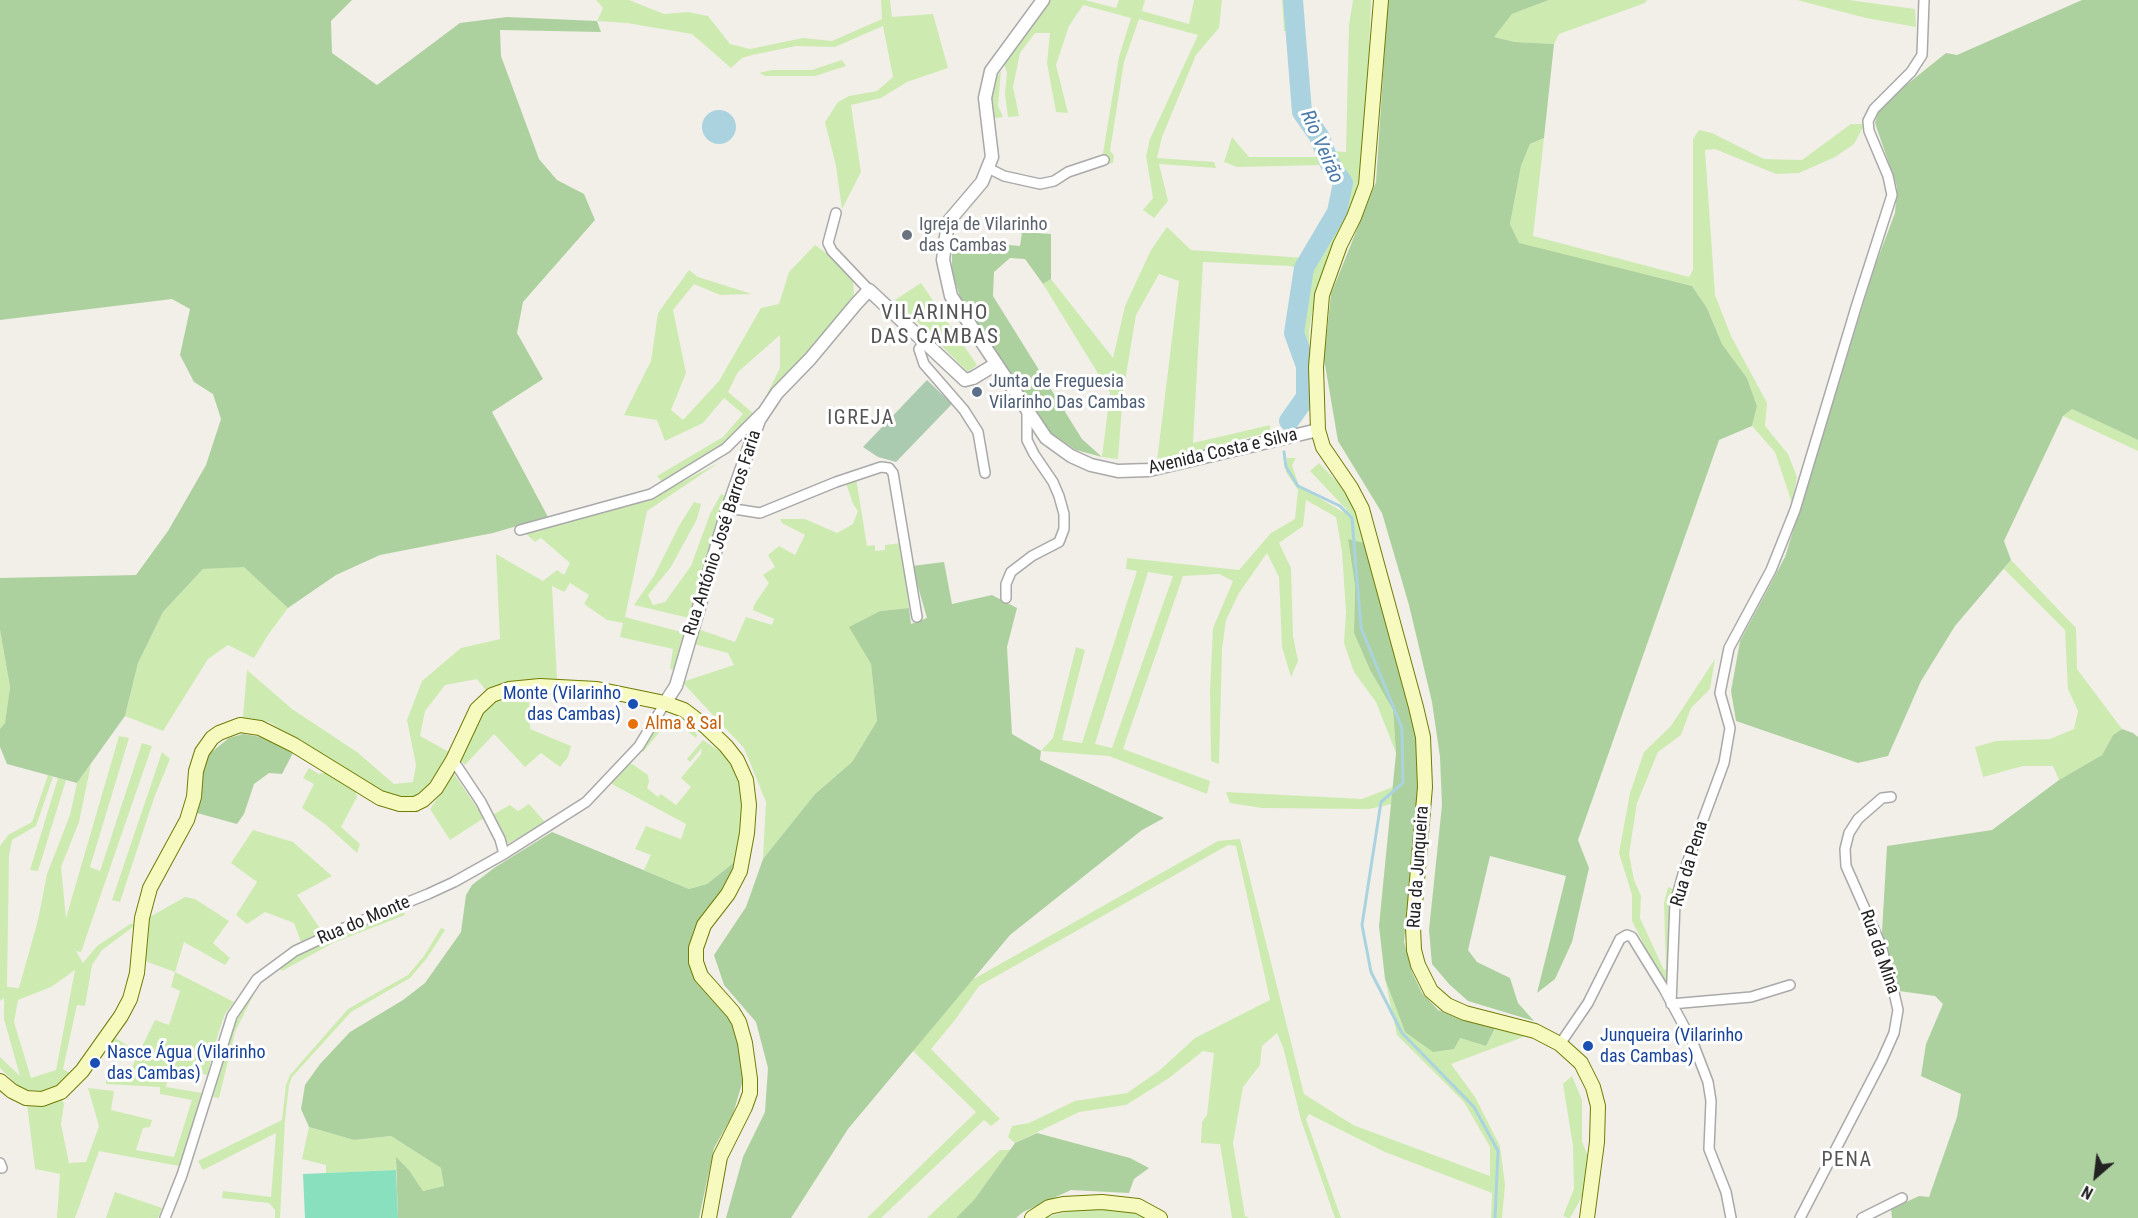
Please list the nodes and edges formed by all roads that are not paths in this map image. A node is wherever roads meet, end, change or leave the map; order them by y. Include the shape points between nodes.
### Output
1 (1043, 0) edge
2 (1381, 0) edge
3 (1924, 0) edge
4 (1104, 160) dead end
5 (988, 168) junction
6 (836, 213) dead end
7 (869, 290) junction
8 (924, 342) junction
9 (996, 364) junction
10 (767, 407) junction
11 (1028, 411) junction
12 (1318, 430) junction
13 (985, 473) dead end
14 (728, 508) junction
15 (520, 530) dead end
16 (1006, 598) dead end
17 (917, 617) dead end
18 (665, 703) junction
19 (453, 760) junction
20 (1891, 797) dead end
21 (504, 854) junction
22 (1790, 984) dead end
23 (1671, 1004) junction
24 (1560, 1044) junction
25 (0, 1081) edge
26 (1902, 1198) dead end
27 (165, 1218) edge
28 (709, 1218) edge
29 (1032, 1218) edge
30 (1160, 1218) edge
31 (1587, 1218) edge
32 (1731, 1218) edge
33 (1800, 1218) edge
34 (1862, 1218) edge

1 - 5 street via 991,72 985,98 993,157
2 - 12 main road via 1366,185 1322,295 1316,368
3 - 23 street, Rua da Pena via 1922,54 1868,121 1892,195 1795,510 1771,570 1729,648 1720,693 1730,728 1724,763 1675,903
4 - 5 street via 1040,184
5 - 9 street, Avenida Costa e Silva via 982,182 948,222 943,260 951,296
6 - 7 street via 828,243
7 - 8 street
7 - 10 street, Rua António José Barros Faria
8 - 9 street via 965,380
8 - 13 street via 919,349 924,364 978,432
9 - 11 street, Avenida Costa e Silva
10 - 14 street, Rua António José Barros Faria
10 - 15 street via 726,448 651,494
11 - 12 street, Avenida Costa e Silva via 1046,438 1071,456 1118,471 1149,471
11 - 16 street via 1028,440 1059,496 1064,529 1059,542 1011,572
12 - 24 main road, Rua da Junqueira via 1323,447 1362,509 1423,737 1425,787 1413,927 1414,950 1422,977 1438,998 1456,1010 1535,1031
14 - 17 street via 760,513 836,482 881,467 889,468 893,473
14 - 18 street, Rua António José Barros Faria via 675,686
18 - 19 main road via 583,687 540,686 498,692 477,710
18 - 21 street, Rua do Monte via 639,746 586,802
18 - 28 main road via 696,718 726,746 742,770 748,793 747,833 740,871 704,925 696,948 701,976 739,1022 750,1078 745,1107 720,1157
19 - 21 street via 481,802
19 - 25 main road via 429,795 415,804 400,804 380,798 260,728 240,725 219,733 202,752 188,820 150,888 142,918 137,973 121,1016 82,1071 61,1092 42,1099 26,1098
20 - 33 street, Rua da Mina via 1882,798 1858,819 1845,849 1846,866 1880,943 1899,1010 1882,1060
21 - 27 street, Rua do Monte via 428,894 295,951 257,979 232,1016
22 - 23 street via 1751,997
23 - 24 street via 1639,946 1627,935 1620,939 1588,1003
23 - 32 street via 1693,1043 1708,1082 1710,1149
24 - 31 main road, Rua da Junqueira via 1581,1063 1598,1106
26 - 34 street
29 - 30 main road via 1063,1204 1102,1202 1138,1206

